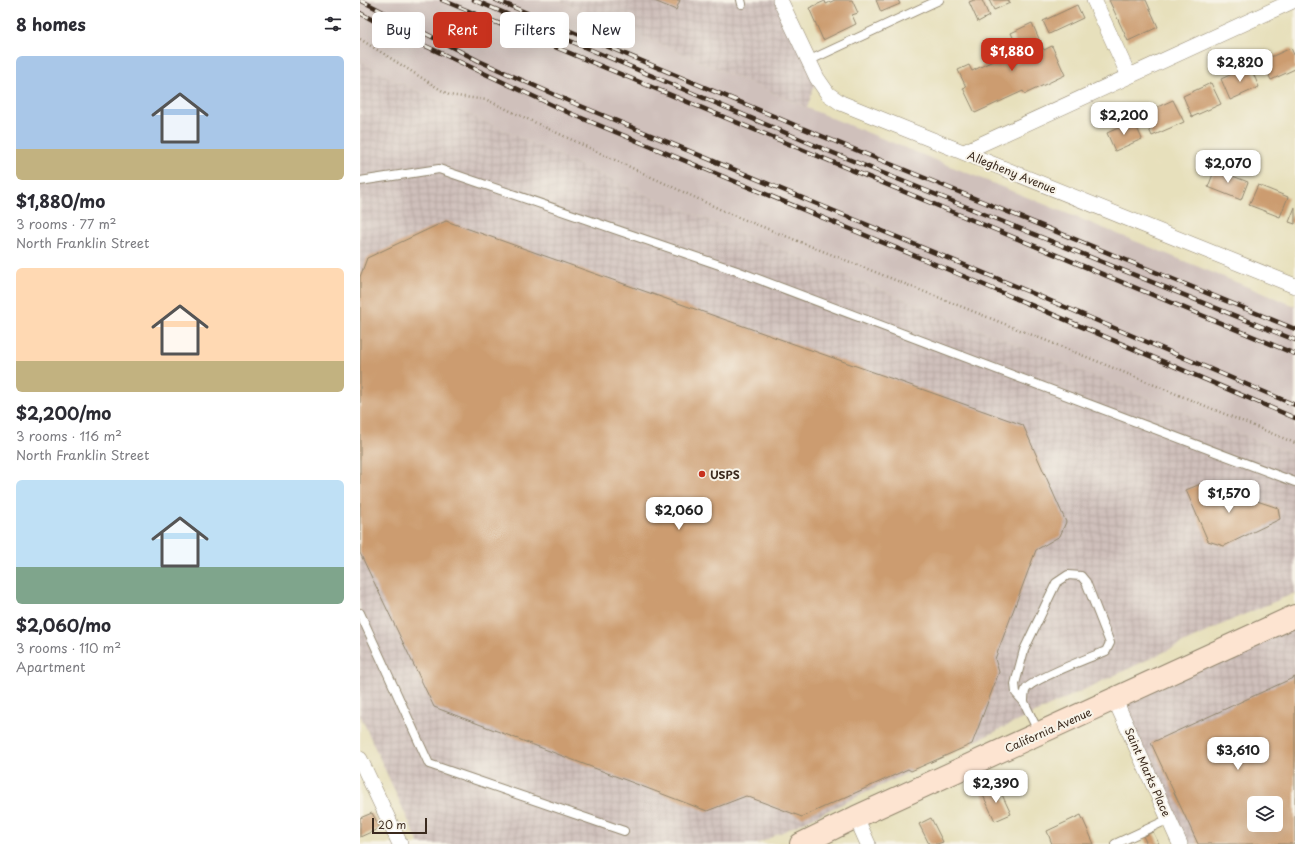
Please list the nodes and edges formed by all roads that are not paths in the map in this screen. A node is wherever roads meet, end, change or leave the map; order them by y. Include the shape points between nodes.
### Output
1 (780, 0) edge
2 (939, 0) edge
3 (1094, 0) edge
4 (1295, 0) edge
5 (808, 61) junction
6 (1129, 76) junction
7 (964, 152) junction
8 (360, 181) edge
9 (1295, 286) edge
10 (1295, 482) edge
11 (360, 613) edge
12 (1295, 616) edge
13 (1116, 700) junction
14 (1024, 702) junction
15 (1039, 734) junction
16 (360, 759) edge
17 (856, 817) junction
18 (1169, 819) junction
19 (624, 831) dead end
20 (400, 844) edge
21 (801, 844) edge
22 (868, 844) edge
23 (1114, 844) edge
24 (1180, 844) edge

1 - 5 street, Allegheny Avenue
2 - 5 lane
3 - 6 street
4 - 6 street
5 - 7 street, Allegheny Avenue via 828,94 841,103
6 - 7 street
7 - 9 street, Allegheny Avenue
8 - 10 lane via 439,169 737,272
11 - 19 lane via 429,764
12 - 13 street, California Avenue
13 - 15 street, California Avenue
13 - 18 street, Saint Marks Place
14 - 14 lane via 1025,690 1029,686 1106,651 1110,643 1086,582 1081,576 1068,575 1056,583 1024,650 1015,684 1016,693
14 - 15 lane
15 - 17 street, California Avenue
16 - 20 street
17 - 21 street, California Avenue
17 - 22 street
18 - 23 lane
18 - 24 street, Saint Marks Place

